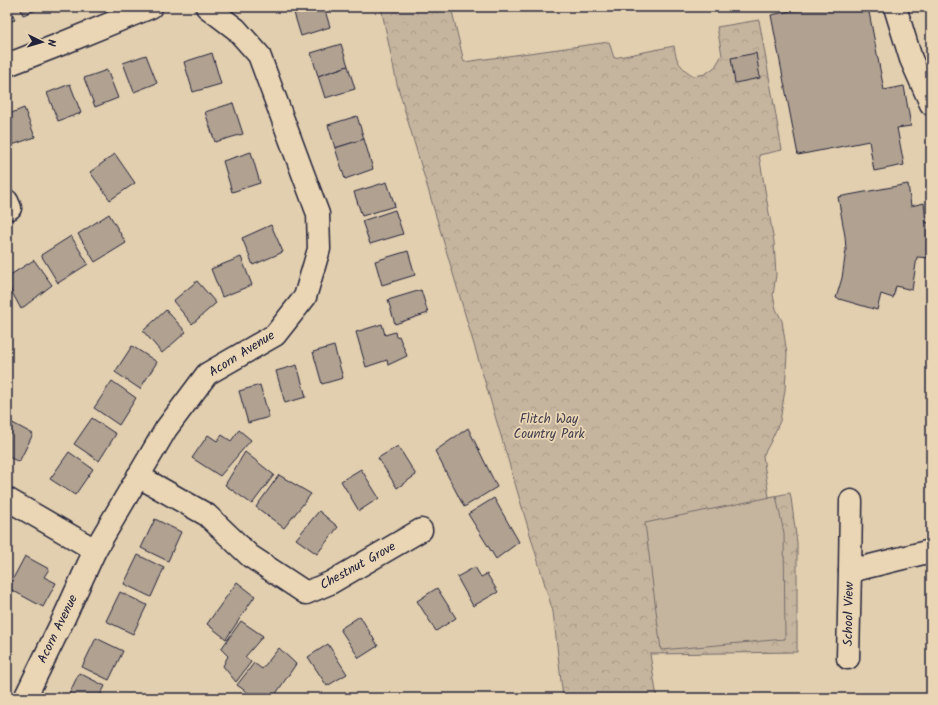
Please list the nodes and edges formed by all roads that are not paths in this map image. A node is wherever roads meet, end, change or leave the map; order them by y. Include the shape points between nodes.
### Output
1 (151, 7) edge
2 (207, 7) edge
3 (895, 7) edge
4 (7, 65) edge
5 (931, 104) edge
6 (138, 476) junction
7 (7, 499) edge
8 (851, 501) dead end
9 (421, 530) dead end
10 (95, 550) junction
11 (931, 551) edge
12 (850, 571) junction
13 (848, 658) dead end
14 (25, 698) edge

1 - 4 street
2 - 6 street, Acorn Avenue via 236,29 259,55 318,214 319,249 306,297 275,335 207,374 166,429
3 - 5 street via 911,59
6 - 9 street, Chestnut Grove via 207,515 250,556 306,593 330,583
6 - 10 street, Acorn Avenue
7 - 10 street
8 - 12 street, School View
10 - 14 street, Acorn Avenue
11 - 12 street, School View
12 - 13 street, School View

